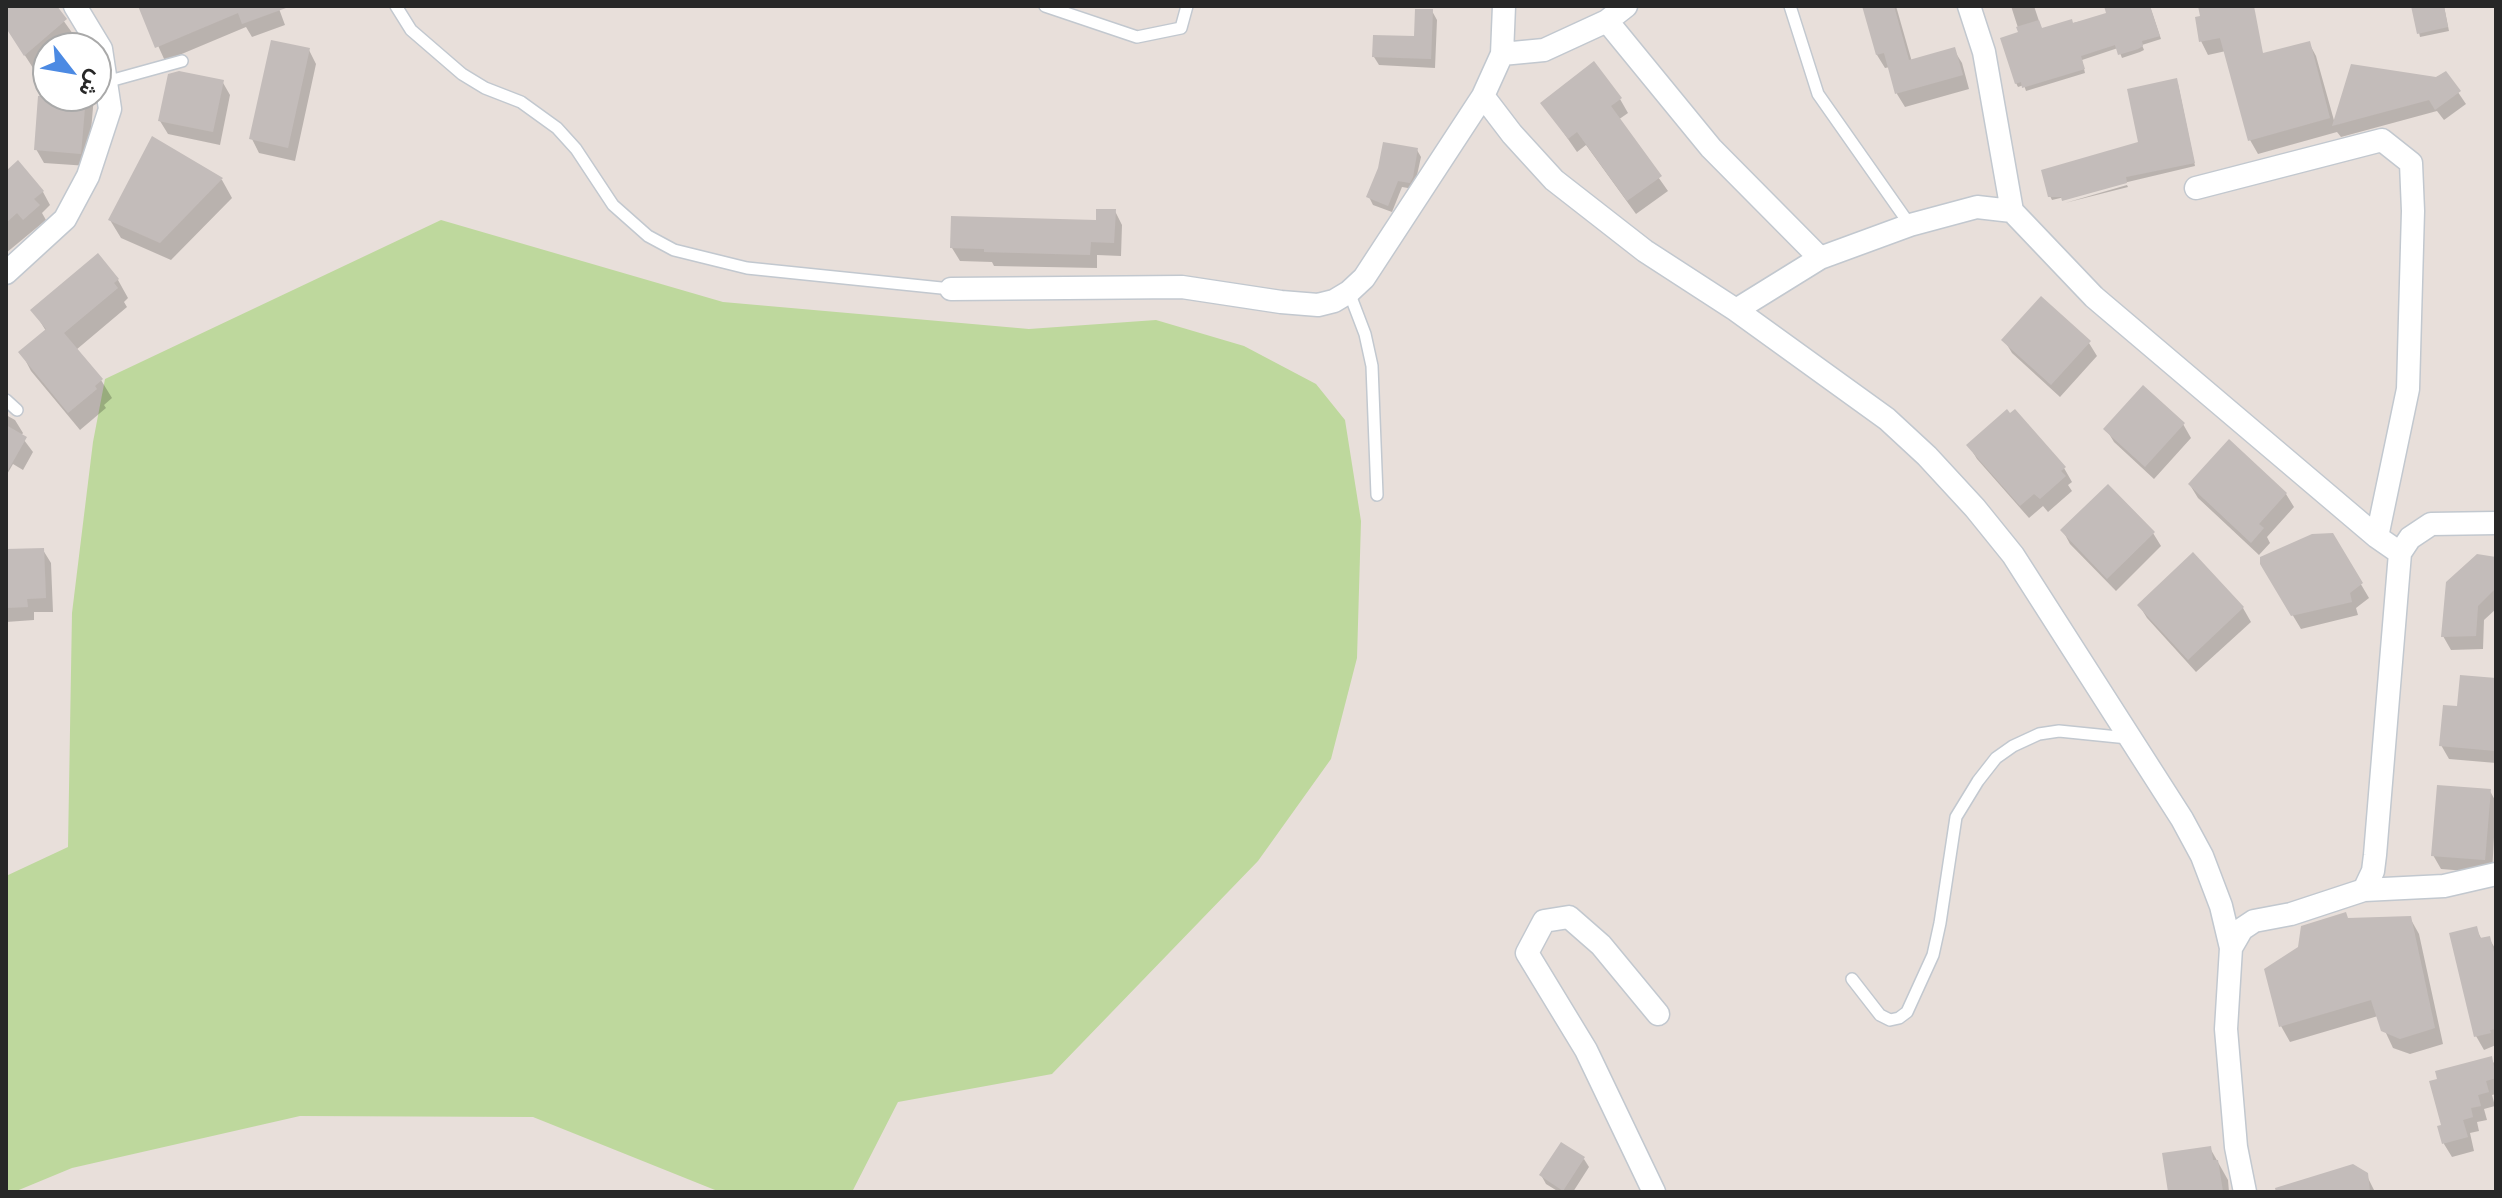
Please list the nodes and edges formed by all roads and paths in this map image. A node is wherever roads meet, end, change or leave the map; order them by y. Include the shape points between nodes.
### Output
1 (75, 6) edge
2 (396, 6) edge
3 (1045, 6) edge
4 (1187, 6) edge
5 (1504, 6) edge
6 (1626, 6) edge
7 (1790, 6) edge
8 (1969, 6) edge
9 (1607, 21) junction
10 (91, 32) edge
11 (1502, 54) junction
12 (182, 61) dead end
13 (112, 80) edge
14 (1483, 96) junction
15 (109, 112) edge
16 (2196, 188) dead end
17 (2012, 211) junction
18 (1910, 225) junction
19 (1820, 258) junction
20 (6, 273) edge
21 (951, 289) joint
22 (1349, 292) junction
23 (1736, 310) junction
24 (6, 400) edge
25 (17, 410) dead end
26 (1377, 495) dead end
27 (2496, 523) edge
28 (2377, 537) junction
29 (2400, 553) junction
30 (2132, 738) junction
31 (2496, 874) edge
32 (2364, 890) junction
33 (2221, 906) junction
34 (2266, 918) junction
35 (2231, 948) junction
36 (1852, 979) dead end
37 (1658, 1014) dead end
38 (1654, 1192) edge
39 (2245, 1192) edge

1 - 10 street
2 - 21 lane via 411,30 450,65 485,88 521,102 557,128 613,205 648,236 674,250 747,268
3 - 4 lane via 1137,37 1181,28
5 - 11 street
6 - 9 street
7 - 18 lane via 1818,94
8 - 17 street via 1984,52
9 - 11 street via 1544,50
9 - 19 street via 1711,148
11 - 14 street
12 - 13 lane
14 - 22 street via 1364,278
14 - 23 street via 1554,180 1645,251
15 - 20 street via 88,176 65,219
16 - 28 street via 2382,140 2411,163 2408,389
17 - 18 street via 1977,207
17 - 28 street via 2094,297
18 - 19 street
19 - 23 street
21 - 22 street via 1182,287 1318,305
22 - 26 lane via 1372,366
23 - 30 street via 1887,419 1946,477 2013,555
24 - 25 lane
27 - 29 street via 2431,524 2410,538
28 - 29 street
29 - 32 street via 2375,855
30 - 33 street via 2196,844
30 - 36 lane via 2049,732 1996,758 1956,817 1933,955 1907,1012 1890,1020 1880,1015
31 - 32 street via 2444,886
32 - 34 street
33 - 34 street
33 - 35 street
34 - 35 street via 2246,925
35 - 39 street via 2226,1029
37 - 38 street via 1601,945 1569,917 1544,921 1527,953 1586,1050

